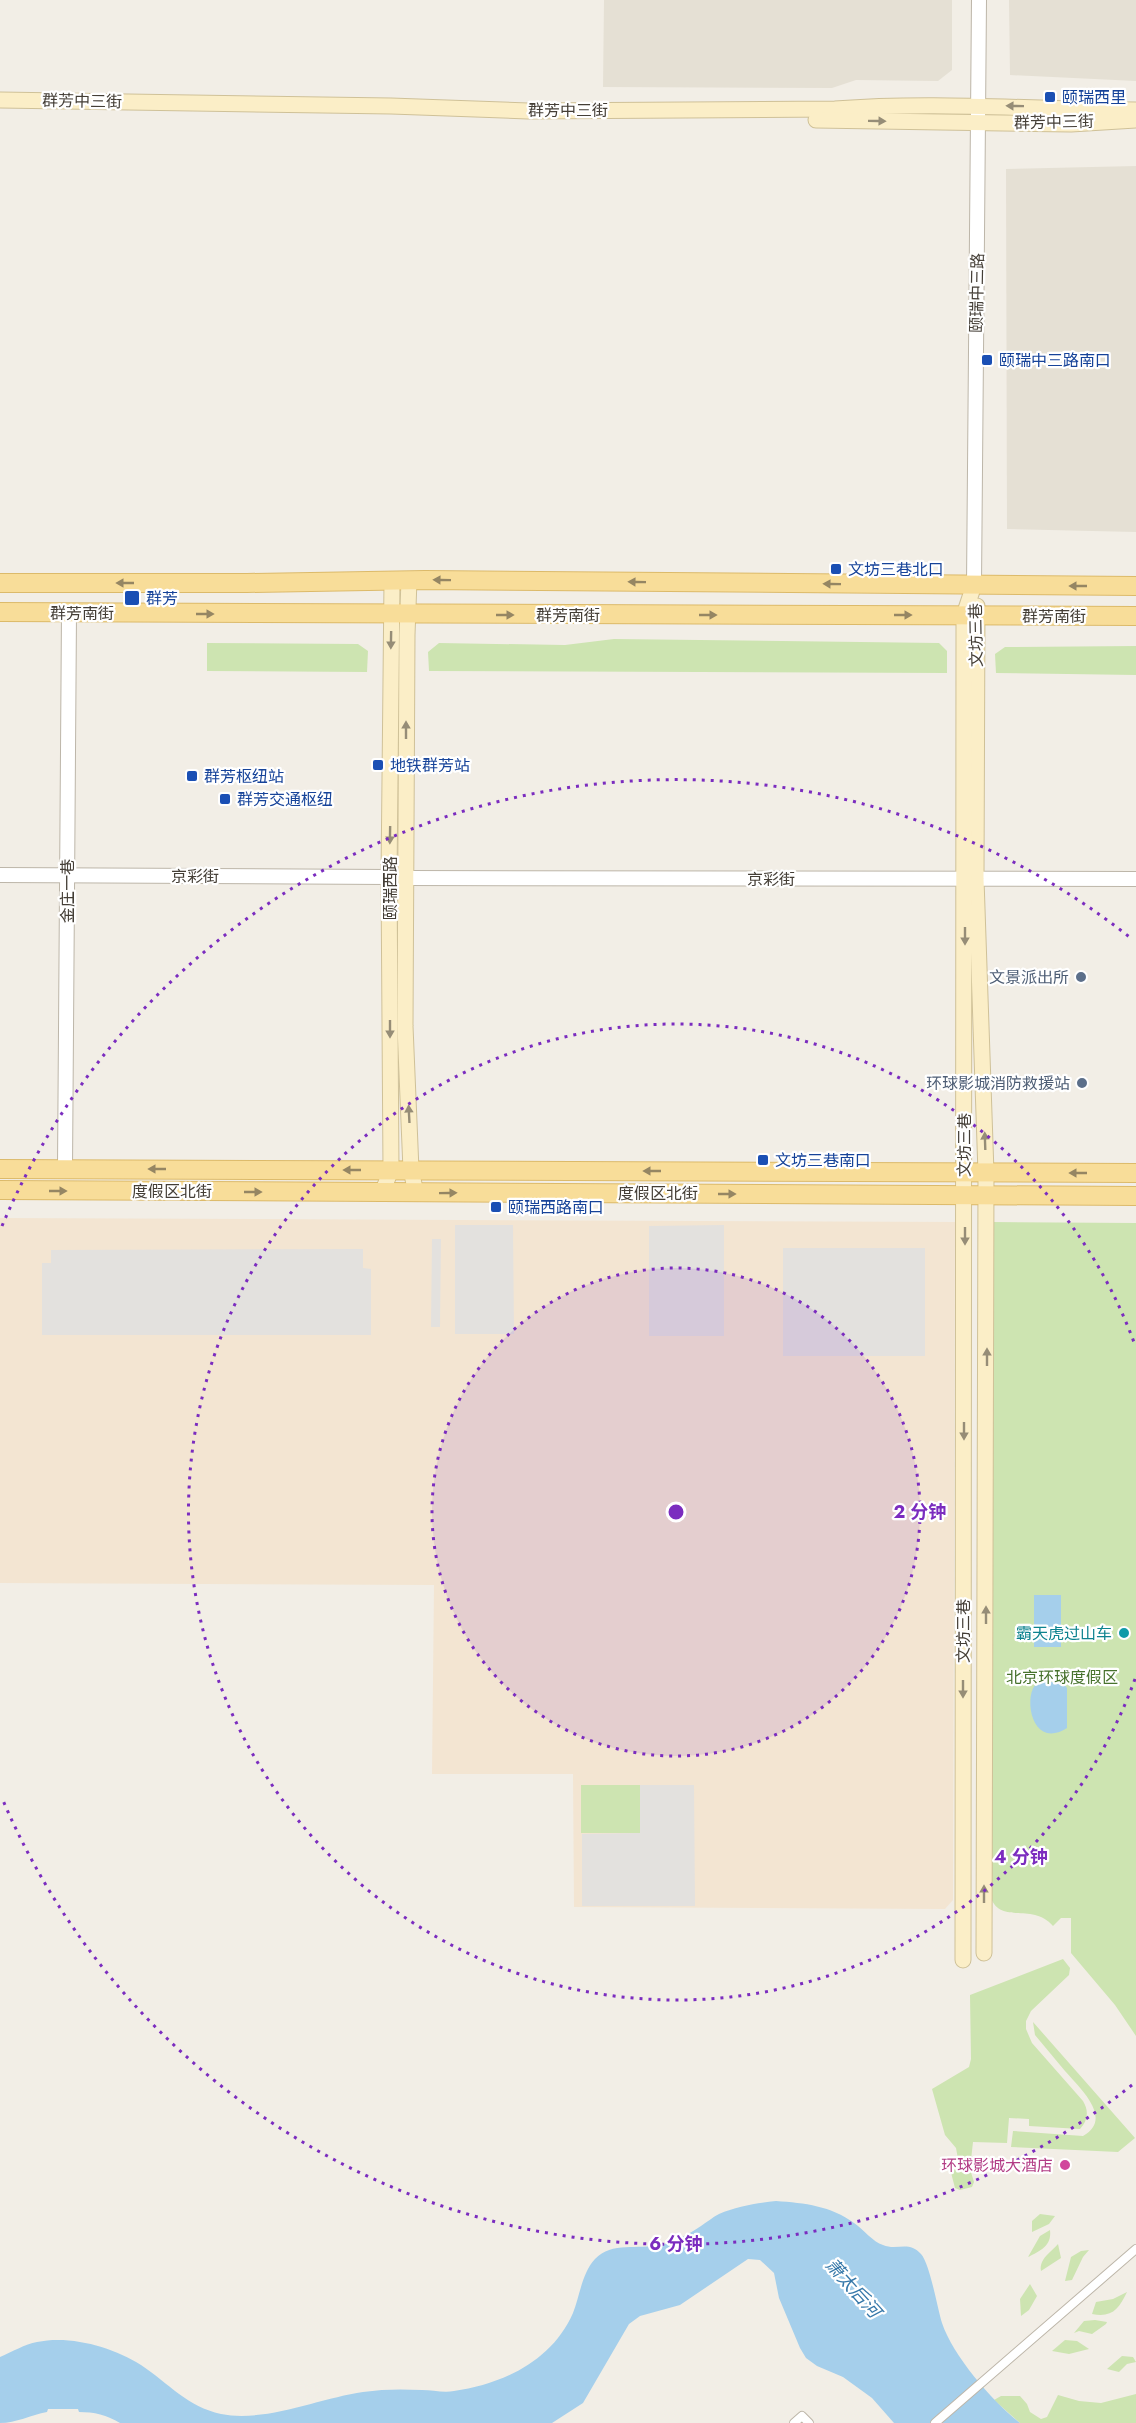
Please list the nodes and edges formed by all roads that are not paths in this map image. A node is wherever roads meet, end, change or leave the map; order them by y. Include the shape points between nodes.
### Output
1 (979, 0) edge
2 (0, 100) edge
3 (979, 106) junction
4 (0, 110) edge
5 (1136, 110) edge
6 (1136, 120) edge
7 (979, 123) junction
8 (401, 581) junction
9 (0, 583) edge
10 (974, 585) junction
11 (1136, 586) edge
12 (0, 612) edge
13 (69, 613) junction
14 (400, 615) junction
15 (971, 616) junction
16 (1136, 616) edge
17 (0, 875) edge
18 (67, 875) junction
19 (389, 877) junction
20 (405, 878) junction
21 (970, 879) junction
22 (1136, 879) edge
23 (0, 1169) edge
24 (65, 1169) junction
25 (391, 1170) junction
26 (411, 1170) junction
27 (963, 1173) junction
28 (986, 1173) junction
29 (1136, 1173) edge
30 (0, 1190) edge
31 (382, 1193) junction
32 (416, 1193) junction
33 (965, 1195) junction
34 (986, 1196) junction
35 (1136, 1196) edge
36 (984, 1953) dead end
37 (963, 1960) dead end
38 (1136, 2249) edge
39 (794, 2423) edge
40 (809, 2423) edge
41 (935, 2423) edge

1 - 3 street, 颐瑞中三路
2 - 3 main road, 群芳中三街 via 528,111
5 -> 3 main road, 群芳中三街
3 - 7 street, 颐瑞中三路
4 -> 7 main road, 群芳中三街
6 - 7 main road, 群芳中三街
7 - 10 street, 颐瑞中三路
8 -> 9 main road, 群芳南街
10 -> 8 main road, 群芳南街
8 - 14 main road, 颐瑞西路
11 -> 10 main road, 群芳南街
10 - 15 main road, 文坊三巷
12 - 13 main road, 群芳南街
13 -> 14 main road, 群芳南街
13 - 18 street, 金庄一巷
14 -> 15 main road, 群芳南街
14 -> 19 main road, 颐瑞西路 via 390,633
20 -> 14 main road, 颐瑞西路
15 - 16 main road, 群芳南街
15 - 21 main road, 文坊三巷
17 - 18 street, 京彩街
18 - 19 street, 京彩街
18 - 24 street, 金庄一巷
19 -> 25 main road, 颐瑞西路
20 - 21 street, 京彩街
26 -> 20 main road, 颐瑞西路 via 405,1026
21 - 22 street, 京彩街
21 -> 27 main road, 文坊三巷
28 -> 21 main road, 文坊三巷
23 - 24 main road, 度假区北街
25 -> 24 main road, 度假区北街
25 - 26 main road, 度假区北街
25 - 31 main road, 颐瑞西路
27 -> 26 main road, 度假区北街
26 - 32 main road, 颐瑞西路
27 - 28 main road, 度假区北街
27 - 33 main road, 文坊三巷
29 -> 28 main road, 度假区北街
28 - 34 main road, 文坊三巷
30 -> 31 main road, 度假区北街
31 - 32 main road, 度假区北街
32 -> 33 main road, 度假区北街
33 - 34 main road, 度假区北街
33 -> 37 main road, 文坊三巷
34 - 35 main road, 度假区北街
36 -> 34 main road, 文坊三巷
38 - 41 street
39 - 40 street via 802,2416

